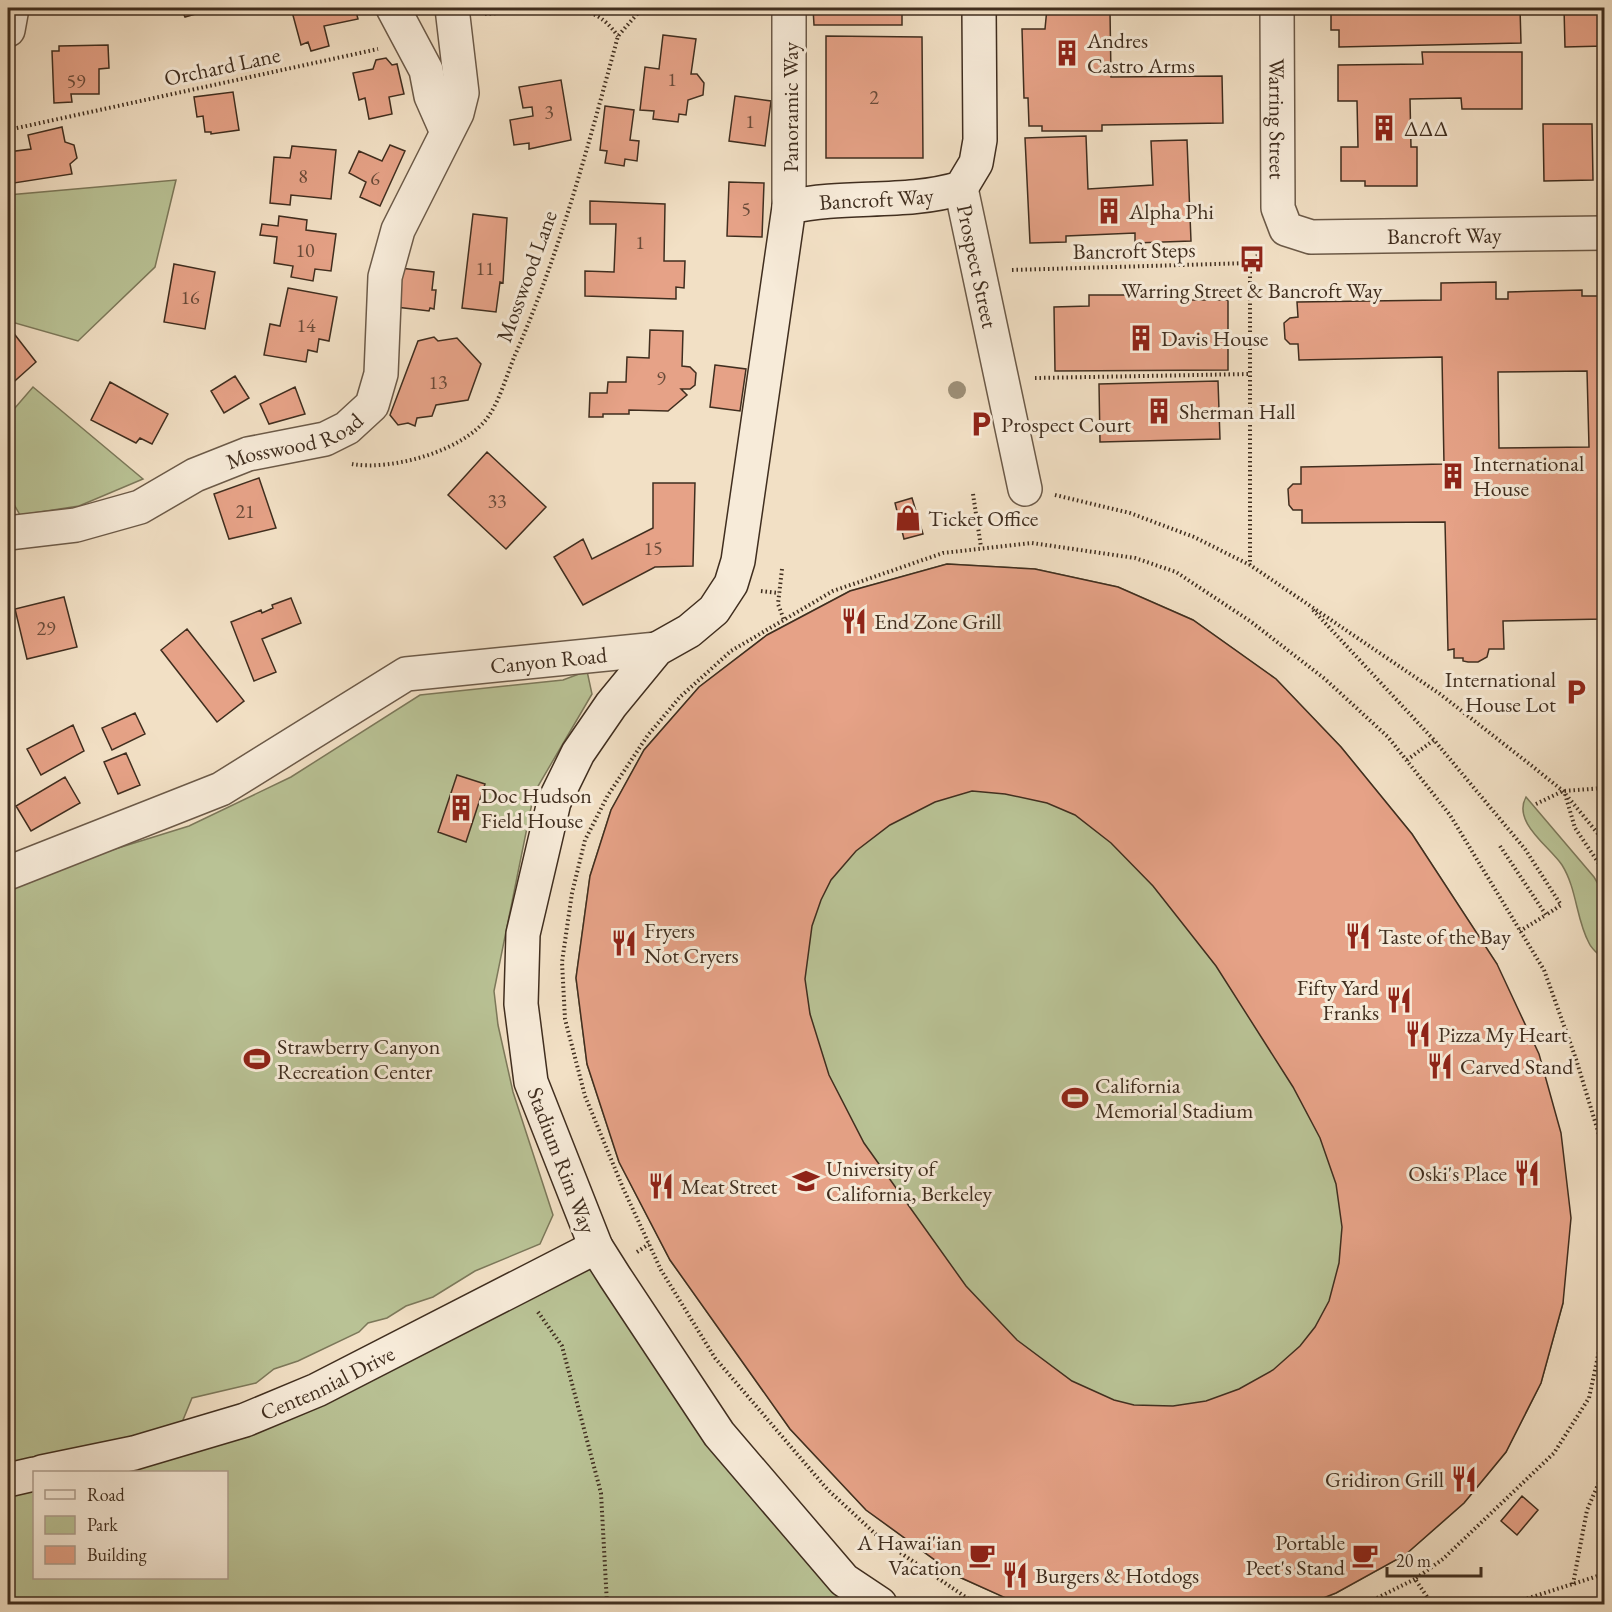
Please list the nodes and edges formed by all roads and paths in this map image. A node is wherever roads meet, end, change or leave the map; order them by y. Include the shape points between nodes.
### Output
1 (12, 8) edge
2 (393, 8) edge
3 (560, 8) edge
4 (568, 8) edge
5 (696, 8) edge
6 (789, 8) edge
7 (979, 8) edge
8 (1277, 8) edge
9 (465, 11) edge
10 (8, 30) edge
11 (618, 36) junction
12 (384, 48) dead end
13 (8, 130) edge
14 (447, 130) junction
15 (961, 188) junction
16 (789, 207) junction
17 (1286, 229) joint
18 (1605, 233) edge
19 (1250, 263) dead end
20 (1241, 264) dead end
21 (1027, 268) dead end
22 (1250, 374) junction
23 (1057, 376) dead end
24 (390, 463) dead end
25 (1025, 489) joint
26 (973, 494) dead end
27 (8, 533) edge
28 (981, 547) junction
29 (1250, 565) junction
30 (782, 569) dead end
31 (1308, 605) junction
32 (784, 620) junction
33 (657, 649) junction
34 (1434, 740) junction
35 (1406, 760) junction
36 (1605, 788) edge
37 (1563, 791) junction
38 (1536, 804) dead end
39 (1605, 841) edge
40 (1500, 846) dead end
41 (1605, 871) edge
42 (8, 873) edge
43 (1545, 915) junction
44 (1520, 931) junction
45 (1605, 1129) edge
46 (1598, 1131) junction
47 (1605, 1151) edge
48 (649, 1244) junction
49 (596, 1247) junction
50 (632, 1256) dead end
51 (519, 1287) junction
52 (1605, 1328) edge
53 (1603, 1342) edge
54 (52, 1471) edge
55 (1605, 1471) edge
56 (33, 1474) edge
57 (8, 1480) edge
58 (1605, 1536) edge
59 (1604, 1574) edge
60 (1415, 1579) junction
61 (1573, 1584) junction
62 (607, 1605) edge
63 (880, 1605) edge
64 (976, 1605) edge
65 (1365, 1605) edge
66 (1432, 1605) edge
67 (1510, 1605) edge

1 - 10 street
2 - 14 street via 426,70 431,96
3 - 9 path
4 - 11 path via 593,12
5 - 11 path via 638,13
6 - 16 street, Panoramic Way
7 - 15 street, Prospect Street via 980,140 976,163
8 - 17 street, Warring Street via 1278,208
9 - 14 street via 462,93
11 - 24 path, Mosswood Lane via 542,294 488,417 463,441
12 - 13 path, Orchard Lane
14 - 27 street, Mosswood Road via 398,230 385,277 381,374 372,405 347,428 325,439 248,454 195,474 140,507 76,525
15 - 16 street, Bancroft Way via 932,197 816,201
15 - 25 street, Prospect Street
16 - 33 street, Canyon Road via 738,561 731,584 714,610 689,631
17 - 18 street, Bancroft Way via 1311,237
19 - 22 path
20 - 21 path, Bancroft Steps
22 - 23 path
22 - 29 path
25 - 29 path via 1130,513 1194,537
26 - 28 path
28 - 32 path via 944,553 833,591
28 - 35 path via 1032,543 1093,550 1135,558 1176,572 1308,665 1388,737
29 - 31 path
30 - 32 path via 778,604
31 - 34 path
31 - 37 path via 1440,694
32 - 48 path via 731,651 680,697 648,735 608,795 585,840 572,893 562,962 565,1019 585,1096
33 - 42 street, Canyon Road via 406,674 222,789
33 - 49 street, Stadium Rim Way via 578,753 554,801 523,934 521,1004 531,1082
34 - 35 path
34 - 43 path via 1525,849 1560,905
35 - 44 path via 1450,815
36 - 37 path
37 - 38 path
37 - 39 path
37 - 41 path via 1575,828
40 - 43 path
43 - 44 path
44 - 46 path via 1544,970
45 - 46 path
46 - 47 path
48 - 50 path
48 - 64 path via 715,1358 827,1489 884,1541
49 - 51 street, Centennial Drive
49 - 63 street, Stadium Rim Way via 719,1434 844,1580
51 - 54 street, Centennial Drive via 317,1390 245,1420 134,1454
51 - 62 path via 562,1346 601,1493
52 - 53 path
53 - 60 path via 1589,1398 1554,1453 1443,1559
55 - 61 path via 1587,1510
56 - 57 street
58 - 59 path
59 - 61 path
60 - 65 path
60 - 66 path
61 - 67 path

